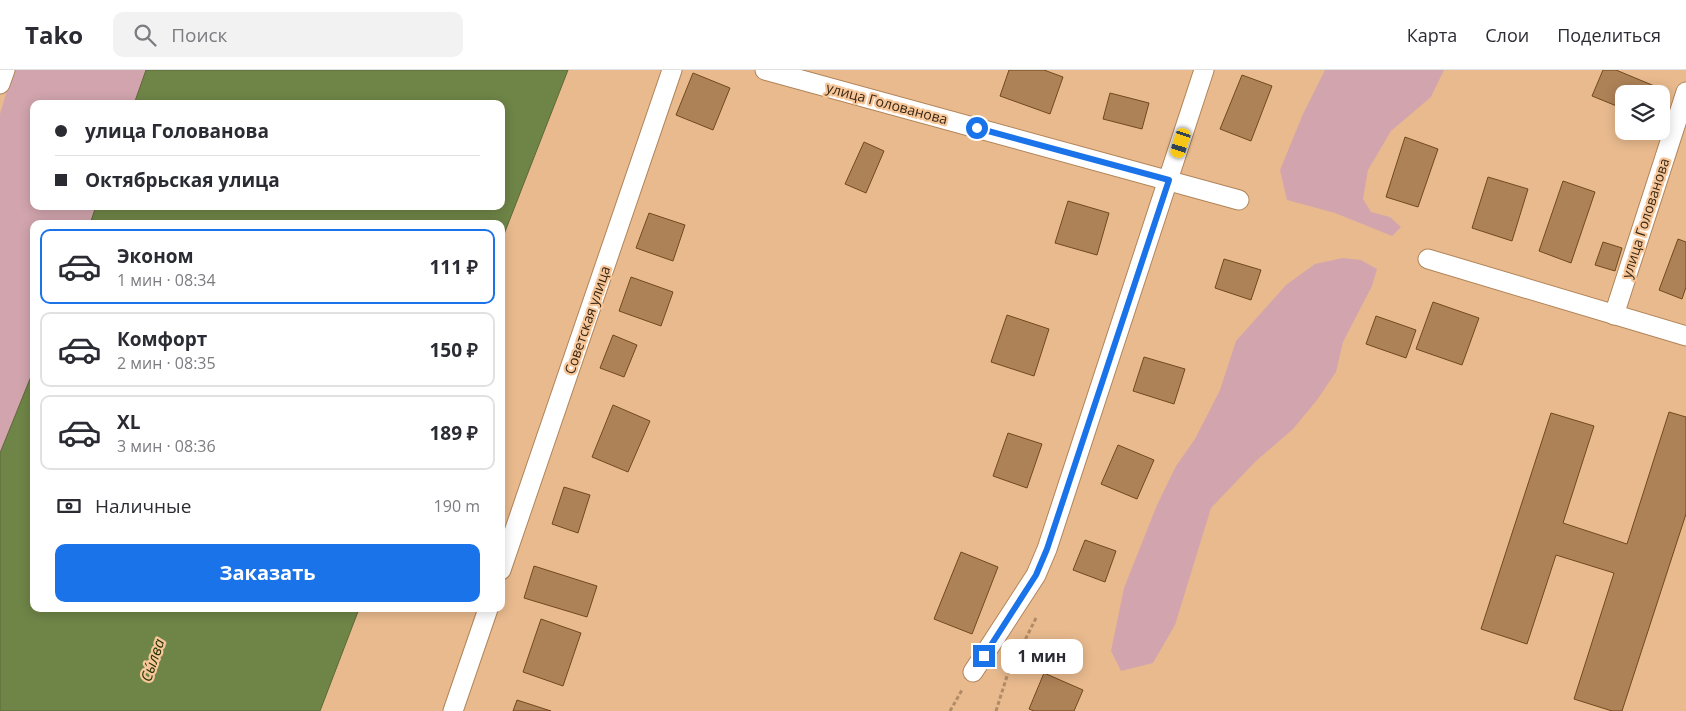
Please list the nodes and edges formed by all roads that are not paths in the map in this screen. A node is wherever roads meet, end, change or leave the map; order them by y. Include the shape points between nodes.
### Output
1 (5, 70) edge
2 (672, 70) edge
3 (765, 70) edge
4 (1204, 70) edge
5 (0, 84) edge
6 (1686, 92) edge
7 (1169, 180) junction
8 (1240, 200) dead end
9 (1428, 259) dead end
10 (1614, 315) junction
11 (1686, 336) edge
12 (505, 558) edge
13 (487, 612) edge
14 (973, 672) dead end
15 (453, 711) edge

1 - 5 street
2 - 12 street, Советская улица
3 - 7 street, улица Голованова
4 - 7 street
6 - 10 street, улица Голованова
7 - 8 street, улица Голованова
7 - 14 street via 1047,549 1036,575
9 - 10 street
10 - 11 street
13 - 15 street

